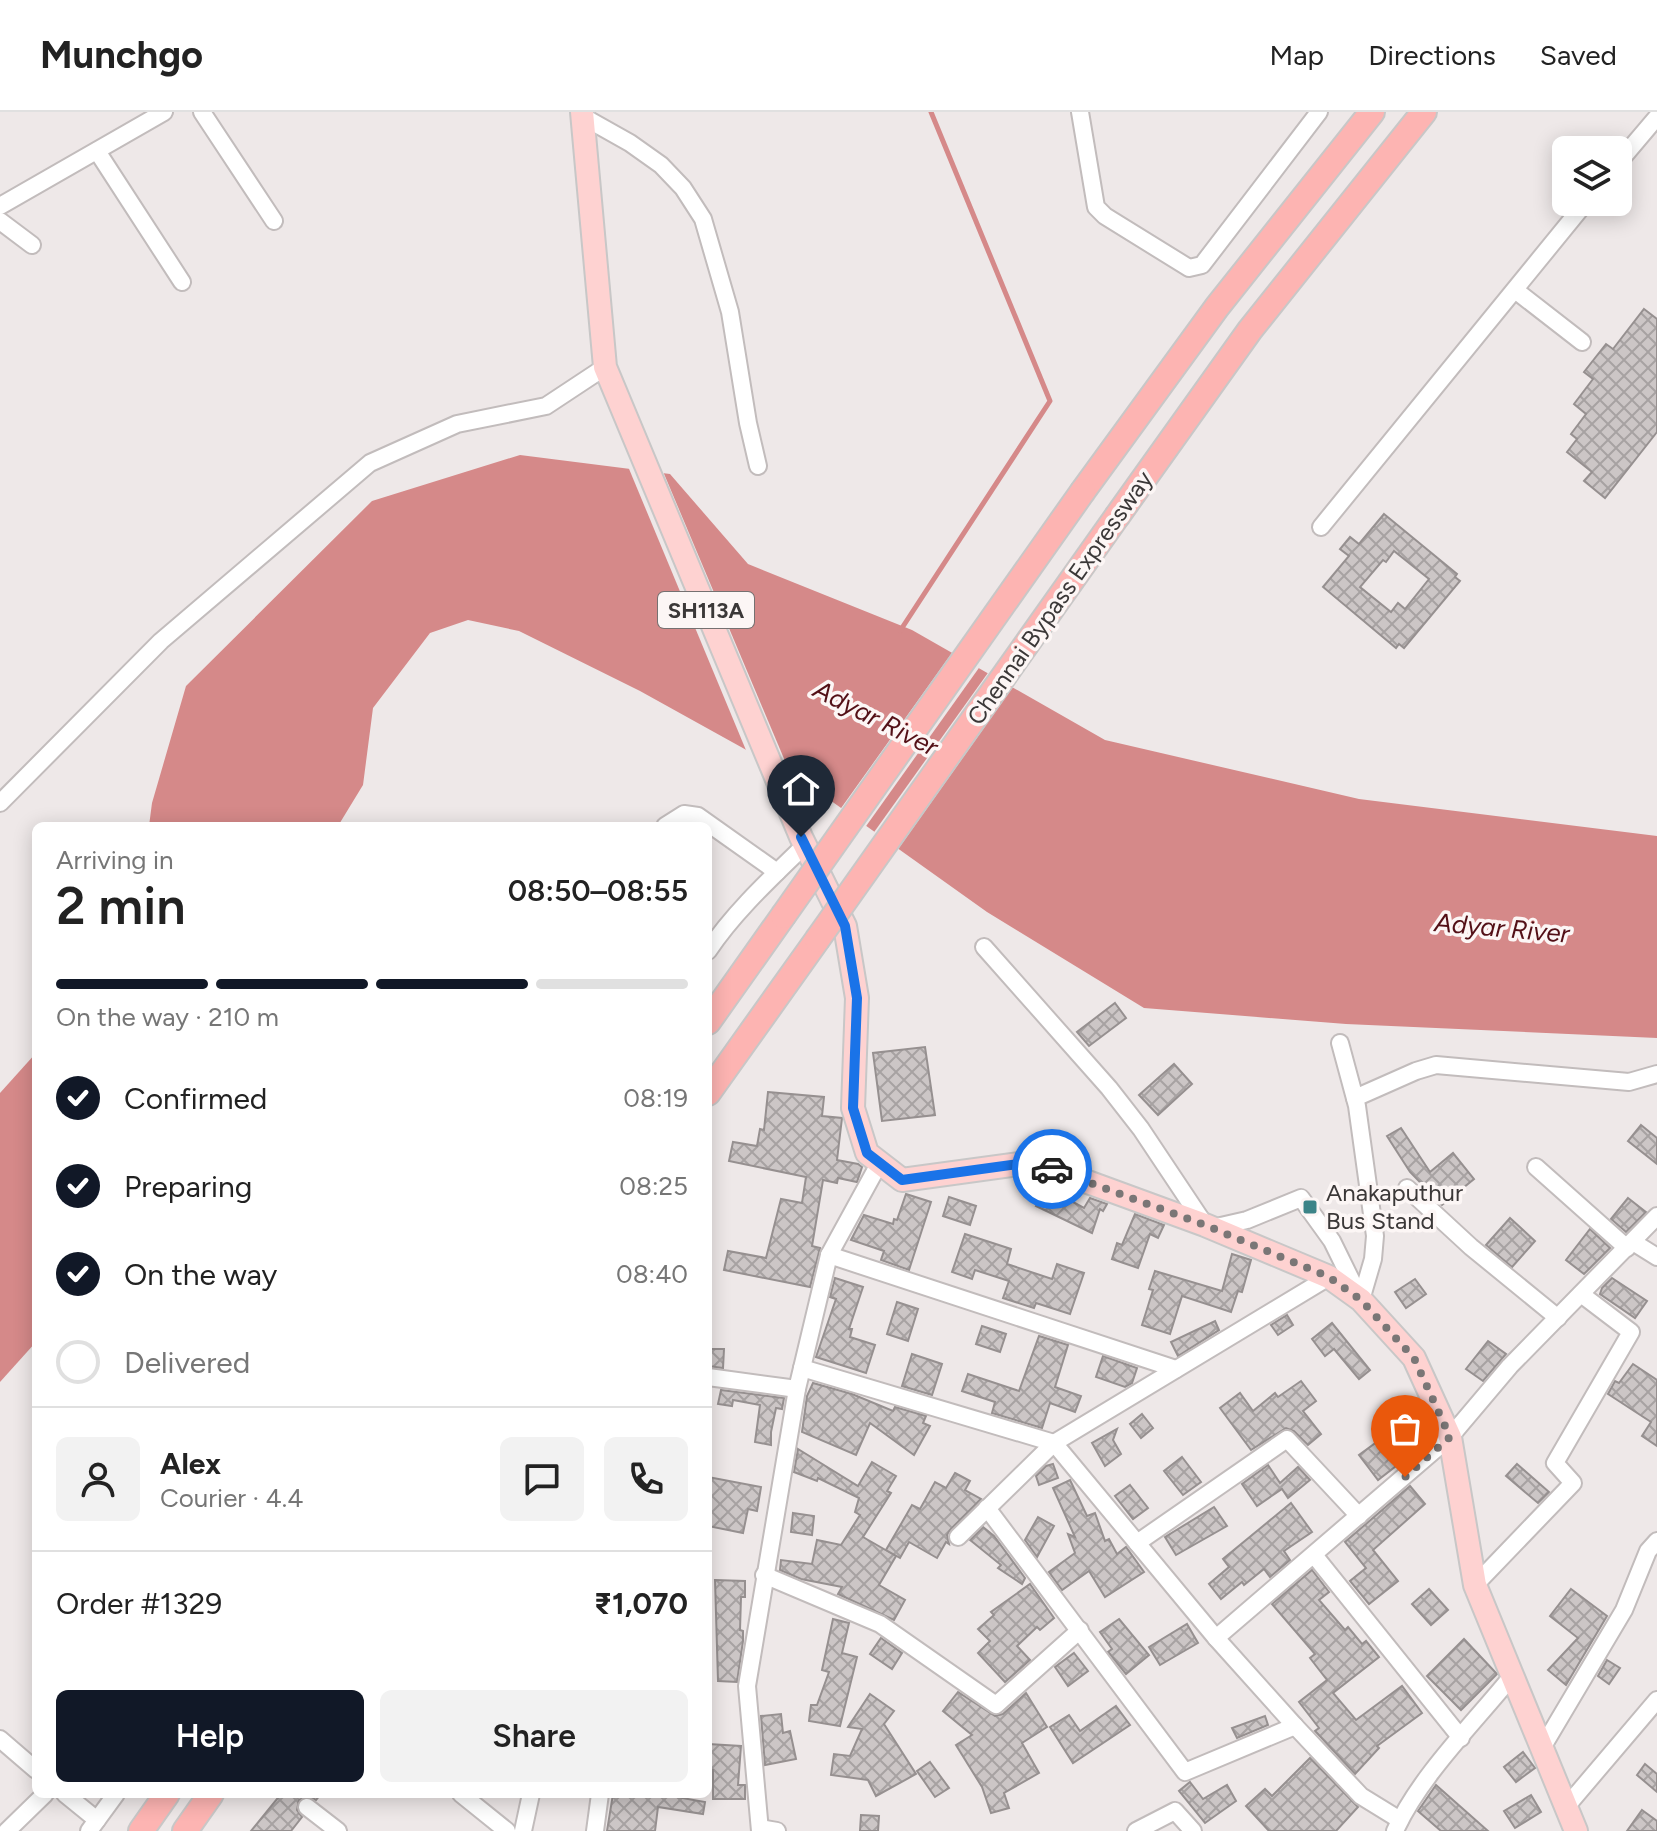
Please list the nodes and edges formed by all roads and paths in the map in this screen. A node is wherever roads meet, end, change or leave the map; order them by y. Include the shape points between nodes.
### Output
1 (128, 112) edge
2 (164, 112) edge
3 (202, 112) edge
4 (1080, 112) edge
5 (1319, 112) edge
6 (1372, 112) edge
7 (1424, 112) edge
8 (582, 114) edge
9 (1657, 117) edge
10 (140, 126) junction
11 (1632, 146) edge
12 (97, 151) junction
13 (0, 206) edge
14 (1575, 216) edge
15 (0, 221) edge
16 (274, 221) dead end
17 (32, 245) dead end
18 (182, 282) dead end
19 (1515, 290) junction
20 (1582, 342) dead end
21 (608, 375) junction
22 (758, 466) dead end
23 (1321, 527) dead end
24 (0, 803) edge
25 (671, 822) edge
26 (706, 822) edge
27 (712, 826) edge
28 (803, 841) junction
29 (777, 872) junction
30 (712, 945) edge
31 (984, 947) dead end
32 (712, 1016) edge
33 (1340, 1043) dead end
34 (1657, 1074) edge
35 (712, 1087) edge
36 (1355, 1098) junction
37 (880, 1162) junction
38 (1536, 1167) dead end
39 (1407, 1188) dead end
40 (1657, 1216) edge
41 (1208, 1226) junction
42 (1630, 1245) junction
43 (829, 1255) junction
44 (1657, 1257) edge
45 (1329, 1277) junction
46 (1581, 1294) junction
47 (1361, 1300) junction
48 (1558, 1318) junction
49 (802, 1368) junction
50 (1176, 1369) junction
51 (712, 1378) edge
52 (797, 1389) junction
53 (1450, 1437) junction
54 (1054, 1443) junction
55 (987, 1508) junction
56 (1359, 1516) junction
57 (958, 1537) dead end
58 (1657, 1541) edge
59 (1137, 1543) junction
60 (1314, 1555) junction
61 (764, 1575) junction
62 (1475, 1585) junction
63 (1080, 1630) junction
64 (1216, 1638) junction
65 (1512, 1676) junction
66 (1657, 1700) edge
67 (1295, 1726) junction
68 (1461, 1738) junction
69 (0, 1739) edge
70 (1542, 1748) junction
71 (32, 1767) edge
72 (41, 1798) edge
73 (68, 1798) edge
74 (113, 1798) edge
75 (164, 1798) edge
76 (208, 1798) edge
77 (466, 1798) edge
78 (530, 1798) edge
79 (599, 1798) edge
80 (307, 1807) dead end
81 (1566, 1807) junction
82 (1397, 1825) edge
83 (93, 1826) edge
84 (766, 1830) edge
85 (7, 1831) edge
86 (141, 1831) edge
87 (185, 1831) edge
88 (338, 1831) edge
89 (507, 1831) edge
90 (523, 1831) edge
91 (595, 1831) edge
92 (1136, 1831) edge
93 (1193, 1831) edge
94 (1576, 1831) edge

1 - 10 street
2 - 10 street
3 - 16 street
4 - 5 street via 1096,207 1189,268 1202,265
6 - 32 highway, Chennai Bypass Expressway, bridge via 1217,307
7 - 35 highway, Chennai Bypass Expressway, bridge via 1250,330
8 - 21 main road, SH113A
8 - 22 street via 661,165 703,219 730,312
9 - 11 street
10 - 12 street
12 - 13 street
12 - 18 street
14 - 19 street
15 - 17 street
19 - 20 street
19 - 23 street
21 - 24 street via 546,406 457,424 370,463 161,641
21 - 28 main road, SH113A
25 - 26 street via 684,814
27 - 29 street
28 - 29 street
28 - 37 main road, SH113A via 845,926 857,998 853,1108 867,1153
29 - 30 street
31 - 41 street via 1125,1109
33 - 36 street
34 - 36 street via 1629,1082 1436,1065
36 - 47 street via 1375,1236
37 - 41 main road via 902,1180 1033,1162
37 - 43 street
38 - 42 street
39 - 48 street
40 - 42 street
41 - 45 main road
41 - 47 street via 1247,1220 1301,1198 1332,1241
42 - 44 street
42 - 46 street
43 - 49 street
43 - 50 street
45 - 47 main road
45 - 50 street
46 - 48 street
46 - 62 street via 1631,1332 1555,1463 1573,1483
47 - 53 main road via 1414,1358
48 - 53 street
49 - 52 street
49 - 54 street
50 - 54 street
51 - 52 street
52 - 61 street
53 - 56 street
53 - 62 main road
54 - 55 street
54 - 59 street
55 - 57 street
55 - 63 street
56 - 59 street via 1287,1439
56 - 60 street
58 - 70 street via 1624,1610
59 - 64 street
60 - 64 street
60 - 68 street
61 - 63 street via 880,1624 996,1705
61 - 84 street via 747,1686
62 - 65 main road
63 - 67 street via 1185,1772
64 - 67 street
65 - 68 street
65 - 70 main road
66 - 81 street
67 - 82 street via 1361,1796
68 - 82 street
69 - 71 street
70 - 81 main road
72 - 85 street
73 - 83 street
74 - 83 street
75 - 86 highway
76 - 87 highway
77 - 89 street
78 - 90 street
79 - 91 street
80 - 88 street
81 - 94 main road
92 - 93 street via 1175,1811

